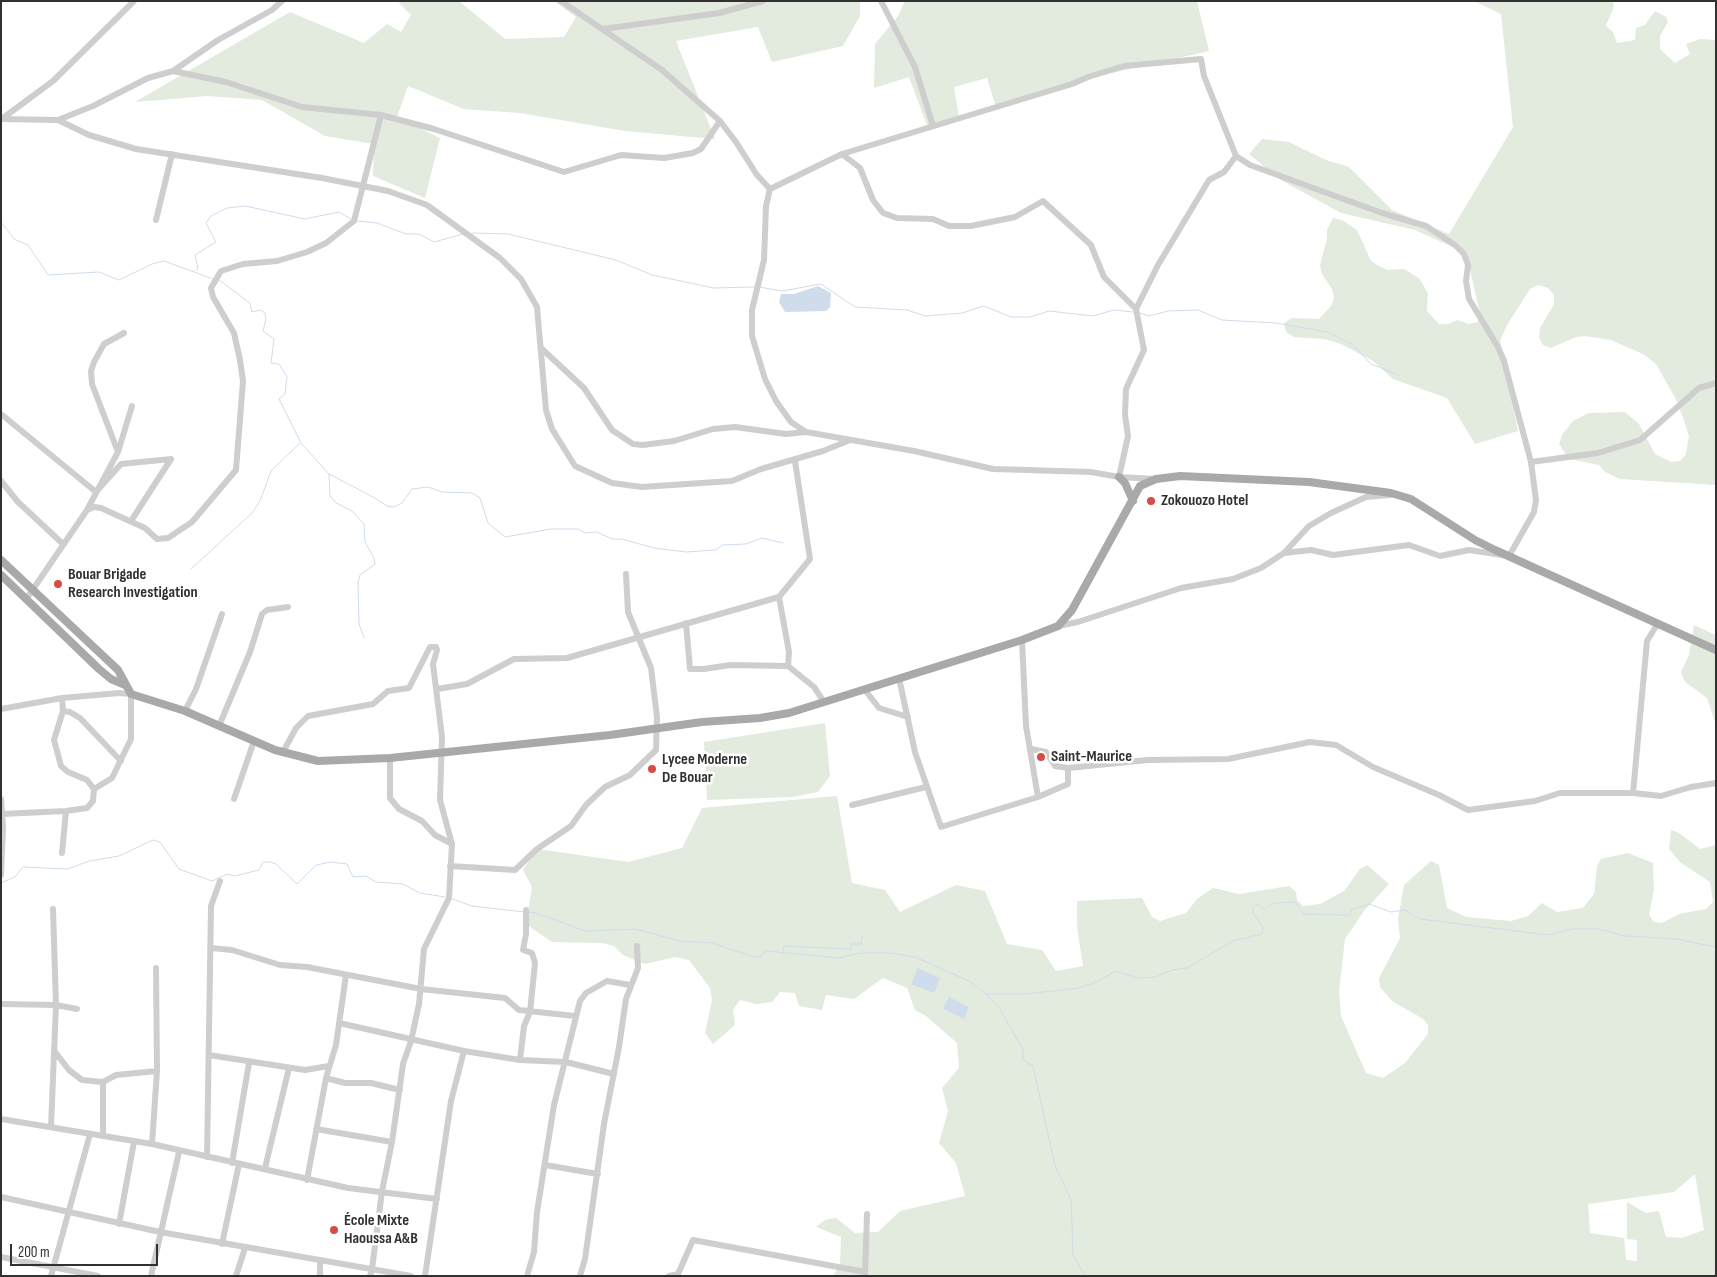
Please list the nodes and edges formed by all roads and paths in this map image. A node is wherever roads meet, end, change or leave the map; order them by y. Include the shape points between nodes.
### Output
1 (134, 1) edge
2 (282, 1) edge
3 (561, 1) edge
4 (763, 1) edge
5 (881, 1) edge
6 (603, 29) junction
7 (173, 71) junction
8 (381, 115) junction
9 (2, 119) edge
10 (58, 120) junction
11 (720, 121) junction
12 (933, 126) junction
13 (172, 154) junction
14 (842, 154) junction
15 (1236, 156) junction
16 (362, 186) junction
17 (770, 189) junction
18 (156, 220) dead end
19 (1136, 309) junction
20 (124, 334) dead end
21 (541, 348) junction
22 (1716, 383) edge
23 (132, 406) dead end
24 (1, 414) edge
25 (806, 432) junction
26 (850, 440) junction
27 (118, 452) junction
28 (795, 461) junction
29 (1531, 462) junction
30 (1119, 477) junction
31 (1156, 479) junction
32 (1, 481) edge
33 (96, 492) junction
34 (1398, 495) junction
35 (1132, 501) junction
36 (87, 510) junction
37 (131, 521) junction
38 (63, 544) junction
39 (1284, 553) junction
40 (1509, 556) junction
41 (1, 560) edge
42 (626, 574) dead end
43 (1, 575) edge
44 (32, 589) junction
45 (779, 597) junction
46 (26, 598) junction
47 (288, 607) dead end
48 (222, 614) dead end
49 (686, 623) junction
50 (1658, 623) junction
51 (1058, 626) junction
52 (72, 627) junction
53 (65, 635) junction
54 (637, 637) junction
55 (1022, 640) junction
56 (1716, 650) edge
57 (788, 666) junction
58 (899, 678) junction
59 (125, 685) junction
60 (437, 689) junction
61 (865, 690) junction
62 (131, 694) junction
63 (62, 698) junction
64 (824, 702) junction
65 (1, 709) edge
66 (63, 711) junction
67 (186, 712) junction
68 (908, 717) junction
69 (219, 726) junction
70 (658, 729) junction
71 (254, 741) junction
72 (1030, 749) junction
73 (284, 752) junction
74 (442, 753) junction
75 (390, 758) junction
76 (121, 761) junction
77 (1068, 768) junction
78 (1716, 783) edge
79 (926, 786) junction
80 (94, 789) junction
81 (1633, 793) junction
82 (1038, 797) junction
83 (1, 799) edge
84 (234, 799) dead end
85 (852, 805) dead end
86 (66, 811) junction
87 (2, 814) edge
88 (2, 827) edge
89 (452, 844) junction
90 (62, 853) dead end
91 (450, 866) junction
92 (2, 870) edge
93 (220, 881) dead end
94 (53, 909) dead end
95 (526, 910) dead end
96 (637, 946) dead end
97 (211, 948) junction
98 (156, 968) dead end
99 (346, 975) junction
100 (630, 985) junction
101 (421, 989) junction
102 (1, 1004) edge
103 (56, 1005) junction
104 (77, 1009) dead end
105 (530, 1012) junction
106 (575, 1016) junction
107 (340, 1023) junction
108 (411, 1041) junction
109 (464, 1051) junction
110 (55, 1052) junction
111 (209, 1056) junction
112 (520, 1060) junction
113 (566, 1062) junction
114 (249, 1063) junction
115 (330, 1066) junction
116 (289, 1068) junction
117 (157, 1071) junction
118 (614, 1074) junction
119 (326, 1078) junction
120 (103, 1082) junction
121 (400, 1090) junction
122 (1, 1118) edge
123 (51, 1127) junction
124 (316, 1129) junction
125 (90, 1134) junction
126 (103, 1136) junction
127 (134, 1142) junction
128 (392, 1142) junction
129 (152, 1144) junction
130 (180, 1152) junction
131 (206, 1157) junction
132 (232, 1163) junction
133 (239, 1164) junction
134 (545, 1165) junction
135 (265, 1168) junction
136 (598, 1174) junction
137 (307, 1180) junction
138 (382, 1190) junction
139 (1, 1198) edge
140 (437, 1199) junction
141 (67, 1213) junction
142 (867, 1214) dead end
143 (118, 1224) junction
144 (160, 1232) junction
145 (222, 1244) junction
146 (245, 1248) junction
147 (1, 1257) edge
148 (320, 1261) junction
149 (54, 1266) junction
150 (371, 1273) edge
151 (865, 1274) edge
152 (51, 1276) edge
153 (98, 1276) edge
154 (151, 1276) edge
155 (236, 1276) edge
156 (320, 1276) edge
157 (411, 1276) edge
158 (425, 1276) edge
159 (527, 1276) edge
160 (580, 1276) edge
161 (669, 1276) edge

1 - 9 street via 53,81
2 - 7 street
3 - 6 street
4 - 6 street via 719,13
5 - 12 street via 915,67
6 - 11 street via 662,70
7 - 8 street via 226,82 302,107
7 - 10 street via 148,78
8 - 11 street via 564,172 621,155 664,158 693,153 701,149
8 - 16 street
9 - 10 street
10 - 13 street via 114,143
11 - 17 street
12 - 14 street
12 - 15 street via 1124,66 1201,59 1204,76
13 - 16 street
13 - 18 street
14 - 17 street
14 - 19 street via 860,168 873,200 883,213 897,218 932,219 948,226 971,226 1015,217 1043,201 1091,245 1104,277
15 - 19 street via 1224,172 1209,180
15 - 29 street via 1258,168 1426,226 1464,254 1468,265 1469,299 1504,361
16 - 21 street via 427,205 511,268 537,306
16 - 37 street via 354,222 326,243 277,261 243,264 221,271 211,288 212,297 234,334 243,381 236,470 197,517 176,535 157,539
17 - 25 street via 766,206 765,252 752,310 752,336 765,379 776,401 790,422
19 - 30 street via 1144,350 1126,389 1128,436
20 - 27 street via 104,344 91,370 92,384
21 - 25 street via 584,388 612,430 633,444 674,441 713,428 735,427 786,434
21 - 28 street via 548,418 570,460 587,473 612,484 629,487 698,485 732,480
22 - 29 street via 1700,388 1640,440 1598,453
23 - 27 street
24 - 33 street
25 - 26 street
26 - 28 street
26 - 30 street via 993,469 1091,472
27 - 33 street
28 - 45 street via 810,559
29 - 40 street via 1536,500 1534,512
30 - 31 street
30 - 35 main road
31 - 34 main road via 1180,476 1309,482
31 - 35 main road via 1140,486
32 - 38 street via 18,502
33 - 36 street
33 - 37 street via 121,464 171,459
34 - 39 street via 1366,497 1331,512 1309,526
34 - 40 main road via 1419,503 1474,540
35 - 51 main road via 1082,594
36 - 37 street via 101,508
36 - 38 street
38 - 44 street
39 - 40 street via 1311,550 1334,555 1409,545 1440,556 1469,550
39 - 51 street via 1261,568 1233,578 1181,588
40 - 50 main road
41 - 44 main road
42 - 54 street via 628,612
43 - 46 main road
44 - 46 street
44 - 52 main road
45 - 49 street
45 - 57 street via 789,652
46 - 53 main road
47 - 69 street via 267,610 262,614
48 - 67 street
49 - 54 street
49 - 57 street via 690,669 730,665
50 - 56 main road
50 - 81 street via 1646,641
51 - 55 main road
52 - 53 main road
52 - 59 main road via 118,670
53 - 59 main road via 111,679
54 - 60 street via 567,658 514,658 467,684
54 - 70 street via 651,668
55 - 58 main road
55 - 72 street
57 - 64 street via 814,687
58 - 61 main road
58 - 68 street
59 - 62 main road
60 - 73 street via 433,664 437,650 430,647 410,688 388,691 373,704 308,716 296,728
60 - 74 street
61 - 64 main road
61 - 68 street via 879,708
62 - 63 street
62 - 67 main road
62 - 76 street via 132,739
63 - 65 street
63 - 66 street
64 - 70 main road via 760,718
66 - 76 street via 80,718
66 - 80 street via 54,740 61,766 87,780
67 - 69 main road
68 - 79 street
69 - 71 main road
70 - 74 main road
70 - 91 street via 656,750 630,775 605,787 571,826 537,849 515,870
71 - 73 main road
71 - 84 street
72 - 77 street via 1046,752 1055,766
72 - 82 street
73 - 75 main road via 318,761
74 - 75 main road
74 - 89 street via 440,800
75 - 89 street via 390,798 399,809 422,821
76 - 80 street via 112,778
77 - 81 street via 1148,760 1228,759 1310,742 1336,745 1373,767 1468,810 1535,801 1560,793
77 - 82 street via 1068,784
78 - 81 street via 1661,796
79 - 82 street via 941,827
79 - 85 street
80 - 86 street via 93,801 87,808
83 - 87 street
86 - 87 street
86 - 90 street
87 - 88 street
88 - 92 street
89 - 91 street
91 - 101 street via 449,898 424,949
93 - 97 street via 211,906
94 - 103 street
95 - 105 street via 523,950 532,953 535,963
96 - 100 street via 638,968
97 - 99 street via 232,950 280,965
97 - 111 street
98 - 117 street
99 - 101 street
99 - 107 street
100 - 106 street via 607,980 586,993
100 - 118 street
101 - 105 street via 505,998 519,1010
101 - 108 street
102 - 103 street
103 - 104 street
103 - 110 street
105 - 106 street
105 - 112 street via 524,1026
106 - 113 street
107 - 108 street
107 - 115 street
108 - 109 street
108 - 121 street via 403,1064
109 - 112 street
109 - 140 street via 452,1101
110 - 120 street via 82,1080
110 - 123 street
111 - 114 street
111 - 131 street
112 - 113 street
113 - 118 street
113 - 134 street via 554,1105
114 - 116 street
114 - 132 street
115 - 116 street via 305,1070
115 - 119 street
116 - 135 street
117 - 120 street via 116,1075
117 - 129 street
118 - 136 street
119 - 121 street
119 - 124 street
120 - 126 street
121 - 128 street
122 - 123 street
123 - 125 street
124 - 128 street
124 - 137 street
125 - 126 street
125 - 141 street
126 - 127 street
127 - 129 street
127 - 143 street
128 - 138 street
129 - 130 street
130 - 131 street
130 - 144 street
131 - 132 street
132 - 133 street
133 - 135 street
133 - 145 street
134 - 136 street
134 - 159 street via 534,1252
135 - 137 street
136 - 160 street
137 - 138 street via 348,1188
138 - 140 street
138 - 150 street
139 - 141 street
140 - 158 street
141 - 143 street
141 - 149 street
142 - 151 street
143 - 144 street
144 - 145 street
144 - 154 street
145 - 146 street
146 - 148 street
146 - 155 street
147 - 149 street
148 - 150 street
148 - 156 street
149 - 152 street
149 - 153 street
150 - 157 street
151 - 161 street via 694,1240 678,1274

